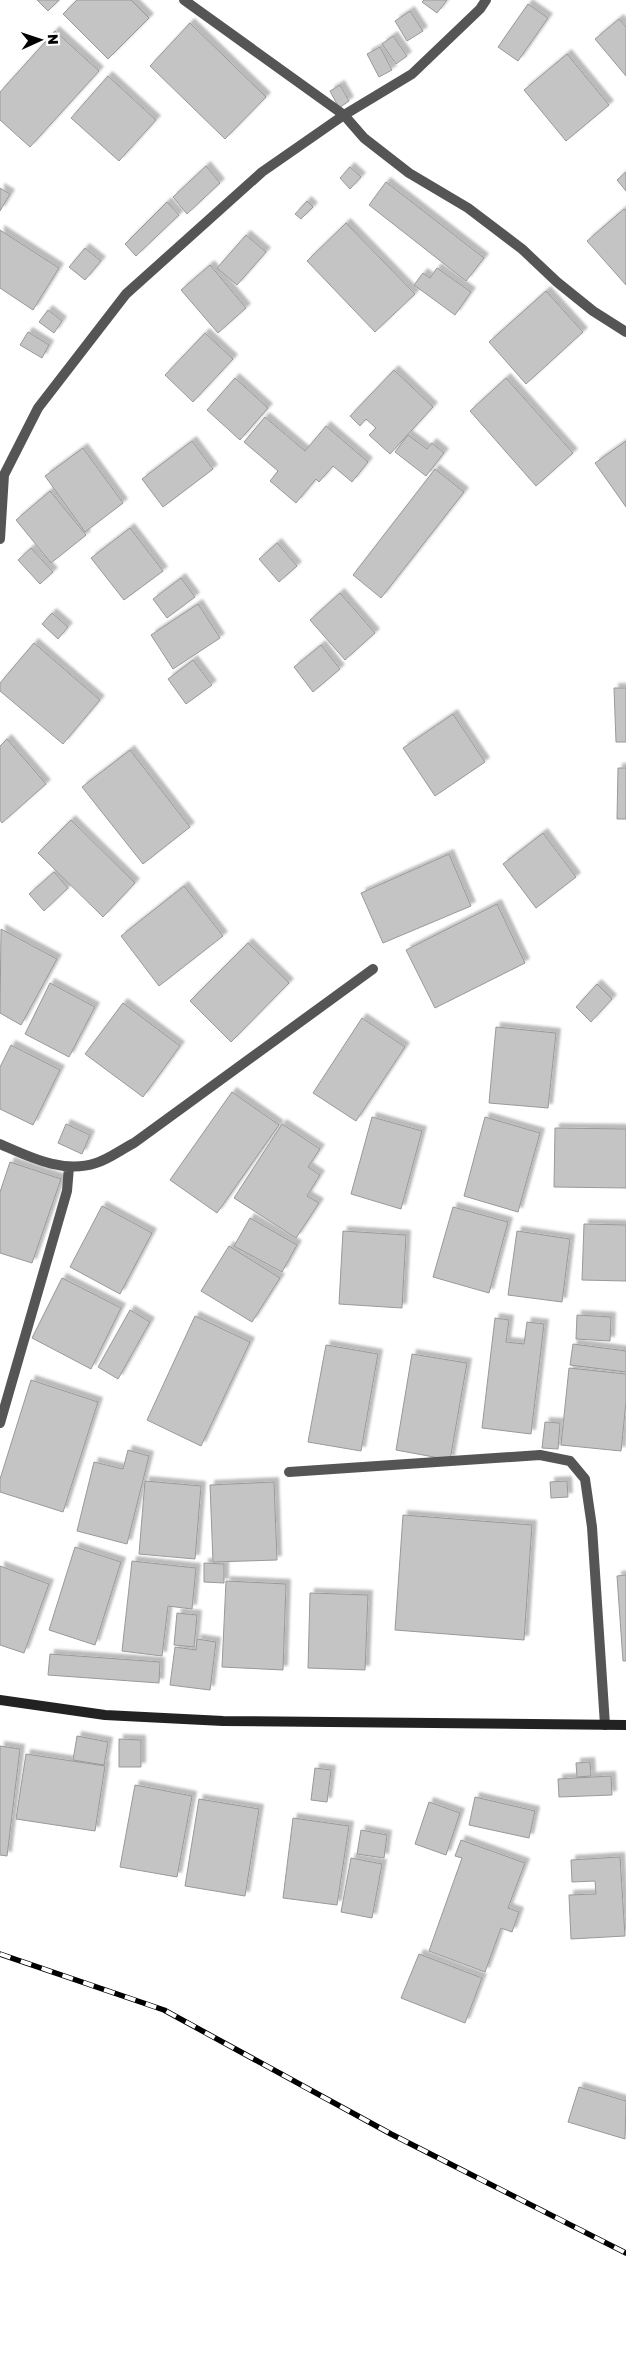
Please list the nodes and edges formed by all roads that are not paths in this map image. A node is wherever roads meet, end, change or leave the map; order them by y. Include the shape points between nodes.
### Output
1 (184, 0) edge
2 (486, 0) edge
3 (344, 115) junction
4 (626, 332) edge
5 (0, 539) edge
6 (373, 969) dead end
7 (0, 1144) edge
8 (69, 1167) junction
9 (0, 1423) edge
10 (289, 1472) dead end
11 (0, 1700) edge
12 (605, 1725) junction
13 (626, 1725) edge

1 - 3 street
2 - 3 street via 412,74
3 - 4 street via 364,138 409,173 468,208 522,249 586,305
3 - 5 street via 262,172 126,294 38,408 4,475
6 - 8 street via 134,1143 96,1163
7 - 8 street via 42,1162
8 - 9 street via 67,1191
10 - 12 street via 540,1455 570,1461 585,1479 592,1527
11 - 12 main road via 105,1715 223,1721
12 - 13 main road

